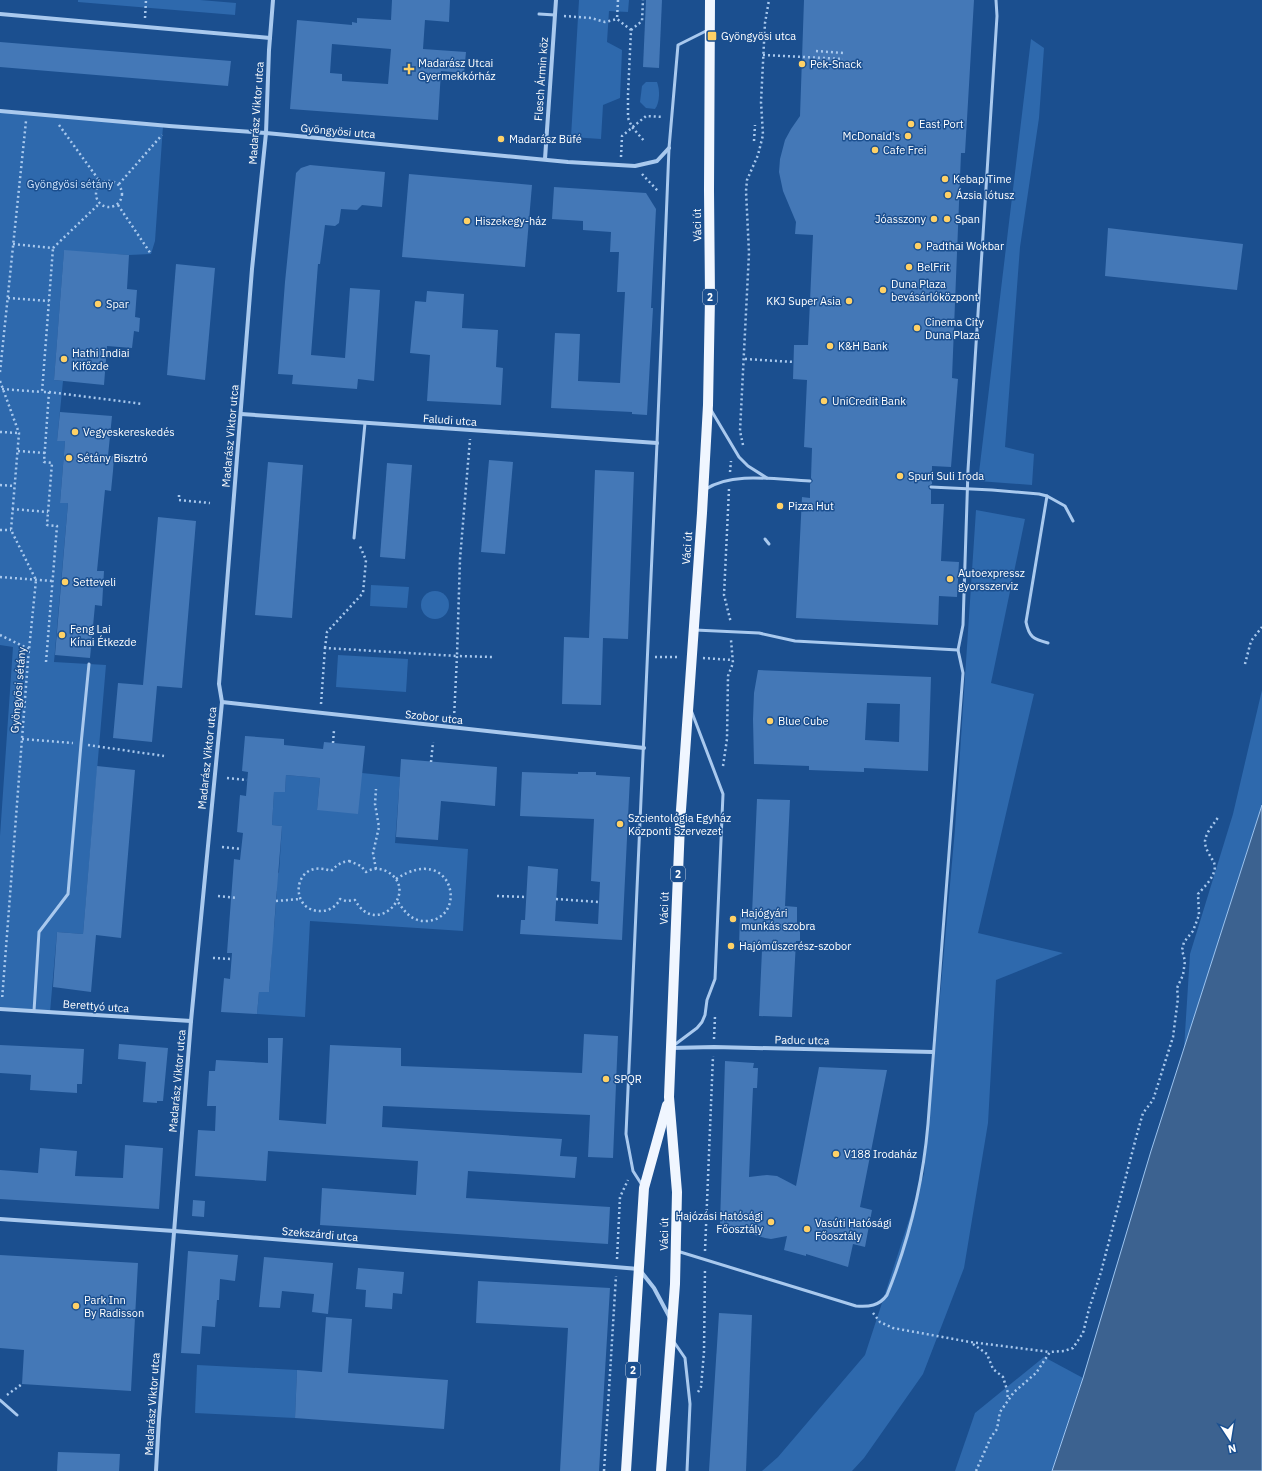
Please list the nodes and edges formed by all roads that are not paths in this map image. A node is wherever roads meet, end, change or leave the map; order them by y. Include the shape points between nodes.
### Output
1 (273, 0) edge
2 (556, 0) edge
3 (710, 0) edge
4 (996, 0) edge
5 (0, 14) edge
6 (538, 14) dead end
7 (555, 15) junction
8 (710, 30) junction
9 (270, 38) junction
10 (0, 110) edge
11 (266, 133) junction
12 (669, 148) junction
13 (545, 159) junction
14 (708, 404) junction
15 (241, 414) junction
16 (365, 423) junction
17 (657, 443) junction
18 (769, 479) junction
19 (810, 481) dead end
20 (931, 487) dead end
21 (968, 489) junction
22 (703, 492) junction
23 (1047, 496) junction
24 (1073, 520) dead end
25 (354, 538) road end
26 (765, 539) dead end
27 (769, 544) dead end
28 (692, 630) junction
29 (1048, 643) dead end
30 (958, 650) junction
31 (89, 664) dead end
32 (688, 701) junction
33 (222, 702) junction
34 (644, 748) junction
35 (1, 1009) edge
36 (34, 1011) junction
37 (191, 1021) junction
38 (671, 1048) junction
39 (933, 1052) junction
40 (670, 1097) junction
41 (644, 1188) junction
42 (0, 1219) edge
43 (174, 1231) junction
44 (675, 1251) junction
45 (639, 1269) junction
46 (673, 1323) junction
47 (672, 1339) junction
48 (0, 1400) edge
49 (17, 1415) dead end
50 (156, 1471) edge
51 (626, 1471) edge
52 (661, 1471) edge
53 (687, 1471) edge

1 - 9 street, Madarász Viktor utca
2 - 7 street, Flesch Ármin köz
3 - 8 main road, Váci út / 2
4 - 21 lane
5 - 9 street
6 - 7 lane
7 - 13 street, Flesch Ármin köz
8 - 12 lane via 678,45
8 - 14 main road, Váci út / 2
9 - 11 street, Madarász Viktor utca
10 - 11 street, Gyöngyösi utca
11 - 13 street, Gyöngyösi utca
11 - 15 street, Madarász Viktor utca
12 - 13 street, Gyöngyösi utca via 657,161 635,166
12 - 17 lane
14 - 18 lane via 737,455 748,466
14 - 22 main road, Váci út / 2
15 - 16 street, Faludi utca
15 - 33 street, Madarász Viktor utca via 218,684
16 - 17 street, Faludi utca
16 - 25 lane
17 - 34 lane
18 - 19 lane
18 - 22 lane via 730,479
20 - 21 lane
21 - 23 lane
21 - 30 lane via 963,625
22 - 28 main road, Váci út / 2
23 - 24 lane via 1065,506
23 - 29 lane via 1026,622 1028,632 1034,639
26 - 27 lane
28 - 30 lane via 759,633 795,641
28 - 32 main road, Váci út / 2
30 - 39 lane via 963,673
31 - 36 lane via 68,894 39,932
32 - 38 main road, Váci út / 2
32 - 38 lane via 723,794 714,983 702,1022
33 - 34 street, Szobor utca
33 - 37 street, Madarász Viktor utca
34 - 41 lane via 626,1134 633,1171
35 - 36 street, Berettyó utca
36 - 37 street, Berettyó utca
37 - 43 street, Madarász Viktor utca
38 - 39 street, Paduc utca
38 - 40 main road, Váci út / 2
39 - 44 lane via 926,1144 917,1200 887,1295 883,1300 869,1306 856,1306
40 - 41 main road, Váci út / 2
40 - 44 main road, Váci út / 2 via 677,1192
41 - 45 main road, Váci út / 2
42 - 43 street, Szekszárdi utca
43 - 45 street, Szekszárdi utca
43 - 50 street, Madarász Viktor utca
44 - 46 main road, Váci út / 2
45 - 46 street via 654,1288
45 - 51 main road, Váci út / 2
46 - 47 main road, Váci út / 2
47 - 52 main road, Váci út / 2
47 - 53 lane via 684,1358 690,1404
48 - 49 lane

